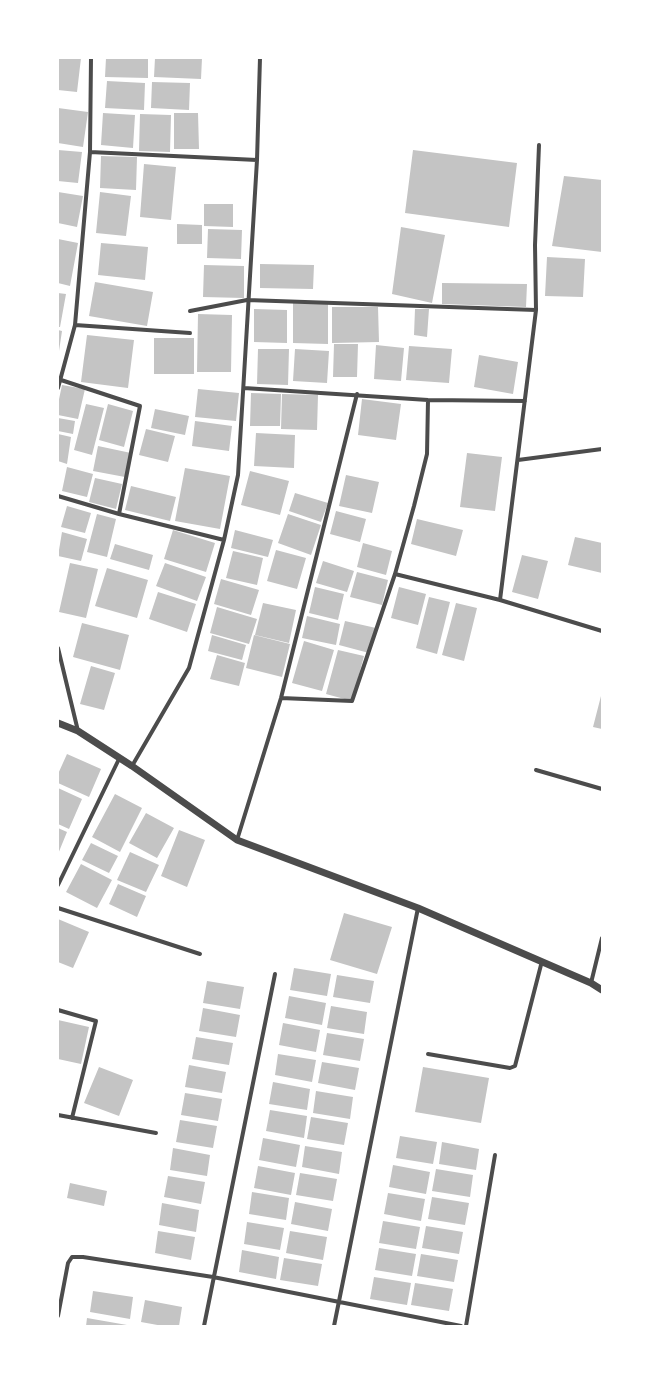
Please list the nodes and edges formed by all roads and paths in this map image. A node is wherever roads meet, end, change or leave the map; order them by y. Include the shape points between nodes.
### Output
1 (91, 58) edge
2 (260, 58) edge
3 (539, 145) dead end
4 (90, 152) junction
5 (256, 160) junction
6 (247, 300) junction
7 (536, 310) junction
8 (190, 311) dead end
9 (75, 326) junction
10 (190, 333) dead end
11 (61, 380) junction
12 (58, 388) edge
13 (244, 388) junction
14 (357, 394) junction
15 (428, 400) junction
16 (525, 401) junction
17 (602, 449) edge
18 (518, 460) junction
19 (58, 496) edge
20 (120, 514) junction
21 (224, 540) junction
22 (394, 574) junction
23 (500, 600) junction
24 (602, 631) edge
25 (58, 648) edge
26 (281, 698) junction
27 (58, 723) edge
28 (78, 731) junction
29 (120, 759) junction
30 (132, 766) junction
31 (536, 770) dead end
32 (602, 789) edge
33 (237, 840) junction
34 (58, 885) edge
35 (58, 908) edge
36 (418, 908) junction
37 (602, 938) edge
38 (200, 954) dead end
39 (542, 961) junction
40 (275, 974) dead end
41 (591, 983) junction
42 (602, 990) edge
43 (58, 1010) edge
44 (428, 1054) dead end
45 (58, 1115) edge
46 (72, 1118) junction
47 (156, 1134) dead end
48 (495, 1155) dead end
49 (213, 1276) junction
50 (338, 1301) junction
51 (58, 1316) edge
52 (204, 1326) edge
53 (334, 1326) edge
54 (461, 1326) edge
55 (466, 1326) edge

1 - 4 street
2 - 5 street
3 - 7 street via 535,245
4 - 5 street
4 - 9 street
5 - 6 street
6 - 7 street
6 - 8 street
6 - 13 street
7 - 16 street
9 - 10 street
9 - 11 street
11 - 12 street
11 - 20 street via 140,406
13 - 14 street
13 - 21 street via 238,475
14 - 15 street
14 - 26 street
15 - 16 street
15 - 22 street via 427,454
16 - 18 street
17 - 18 street
18 - 23 street
19 - 20 street
20 - 21 street
21 - 30 street via 190,668
22 - 23 street
22 - 26 street via 352,701
23 - 24 street
25 - 28 street
26 - 33 street
27 - 28 street
28 - 29 street
29 - 30 street
29 - 34 street
30 - 33 street
31 - 32 street
33 - 36 street
35 - 38 street
36 - 39 street
36 - 50 street
37 - 41 street
39 - 41 street
39 - 44 street via 515,1066 510,1068
40 - 49 street
41 - 42 street
43 - 46 street via 96,1021
45 - 46 street
46 - 47 street
48 - 55 street
49 - 50 street
49 - 51 street via 72,1257 68,1263
49 - 52 street
50 - 53 street
50 - 54 street

